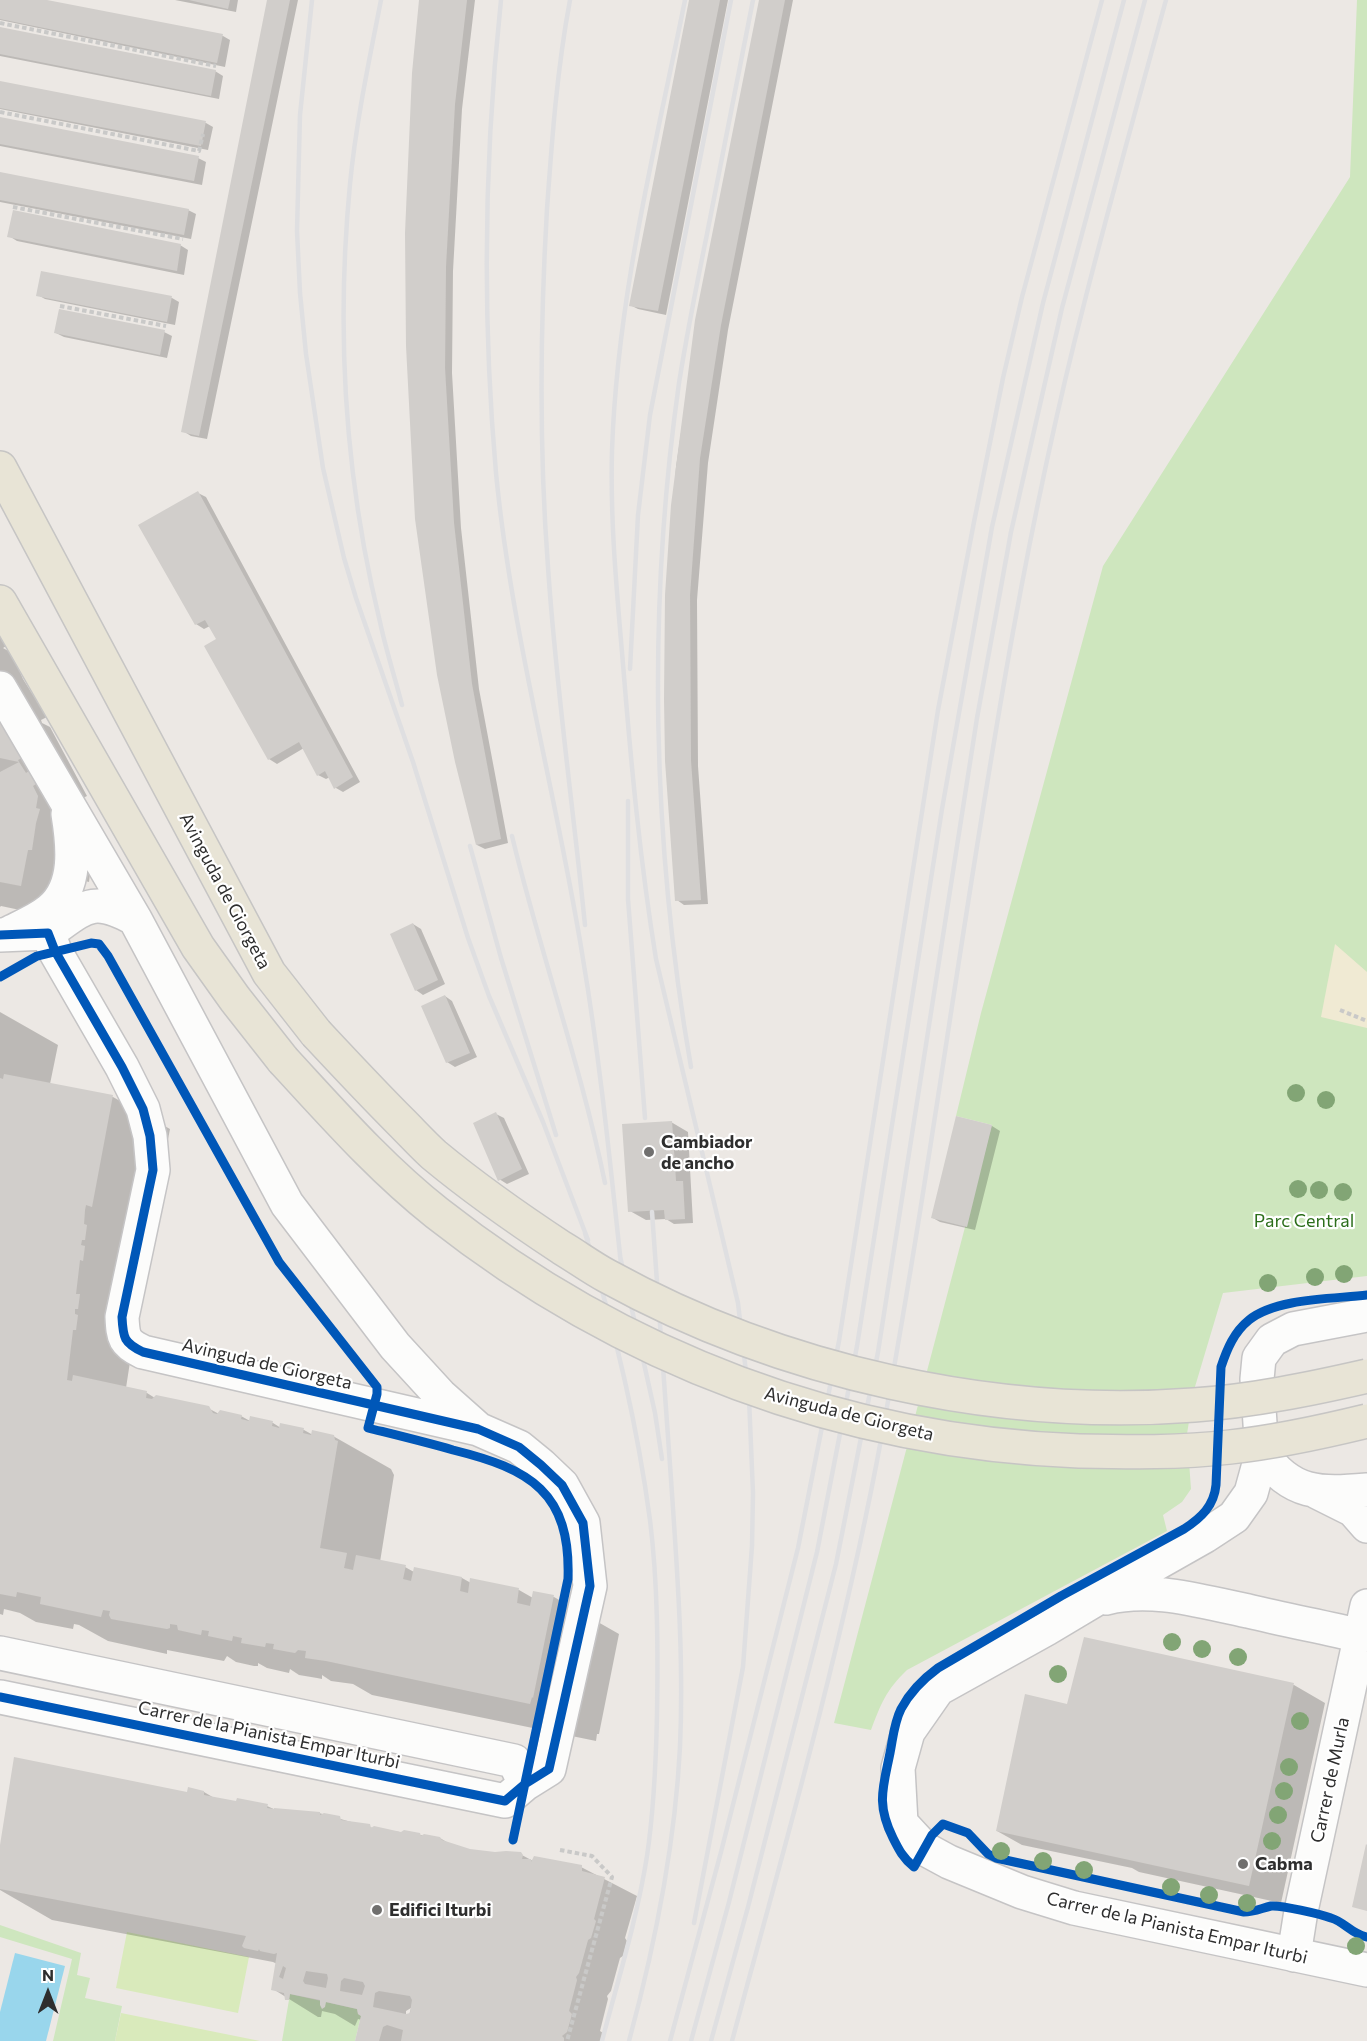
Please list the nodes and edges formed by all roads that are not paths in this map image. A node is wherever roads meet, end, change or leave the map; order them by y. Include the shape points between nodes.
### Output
1 (0, 468) edge
2 (0, 602) edge
3 (0, 688) edge
4 (67, 803) junction
5 (135, 919) junction
6 (48, 933) junction
7 (4, 934) edge
8 (1367, 1315) edge
9 (395, 1346) junction
10 (1367, 1376) edge
11 (383, 1408) junction
12 (1367, 1421) edge
13 (478, 1429) junction
14 (1262, 1453) junction
15 (1367, 1490) edge
16 (1317, 1492) junction
17 (1367, 1526) edge
18 (1088, 1603) junction
19 (1364, 1621) edge
20 (13, 1656) edge
21 (91, 1672) junction
22 (9, 1699) edge
23 (83, 1714) junction
24 (525, 1784) junction
25 (1294, 1954) junction
26 (1367, 1970) edge

1 - 10 main road, Avinguda de Giorgeta, bridge via 269,973 316,1033 432,1153 490,1198 606,1276 671,1308 808,1362 946,1393 1112,1408 1194,1405 1278,1394
2 - 12 main road, Avinguda de Giorgeta, bridge via 198,947 283,1060 406,1186 493,1255 561,1299 625,1335 739,1384 810,1408 949,1440 1129,1452 1230,1447
3 - 4 street, Avinguda de Giorgeta
4 - 5 street, Avinguda de Giorgeta
4 - 7 street via 72,866 64,891 52,908 33,922
5 - 6 street via 101,905 80,910
5 - 9 street, Avinguda de Giorgeta via 287,1204
6 - 7 street
6 - 11 street, Avinguda de Giorgeta via 122,1067 143,1109 150,1136 153,1170 122,1317 122,1333 128,1345 143,1352
8 - 14 street via 1293,1329 1272,1340 1259,1358 1257,1379
9 - 11 street, Avinguda de Giorgeta via 406,1370 407,1387 398,1400
9 - 13 street, Avinguda de Giorgeta
11 - 13 street, Avinguda de Giorgeta
13 - 24 street, Avinguda de Giorgeta via 519,1447 542,1465 562,1485 583,1522 590,1586 549,1769
14 - 16 street via 1285,1480
14 - 18 street via 1251,1494 1234,1517
15 - 16 street
16 - 17 street via 1353,1510
18 - 19 street via 1121,1594 1148,1593
18 - 25 street, Carrer de la Pianista Empar Iturbi via 938,1689 908,1732 898,1768 901,1823 924,1849 1022,1892 1074,1908
19 - 25 street, Carrer de Murla
20 - 21 street, Carrer de la Pianista Empar Iturbi
20 - 22 street, Carrer de la Pianista Empar Iturbi via 30,1681
21 - 23 street via 77,1690
21 - 24 street, Carrer de la Pianista Empar Iturbi via 514,1761
22 - 23 street, Carrer de la Pianista Empar Iturbi
23 - 24 street, Carrer de la Pianista Empar Iturbi via 506,1801
25 - 26 street, Carrer de la Pianista Empar Iturbi

